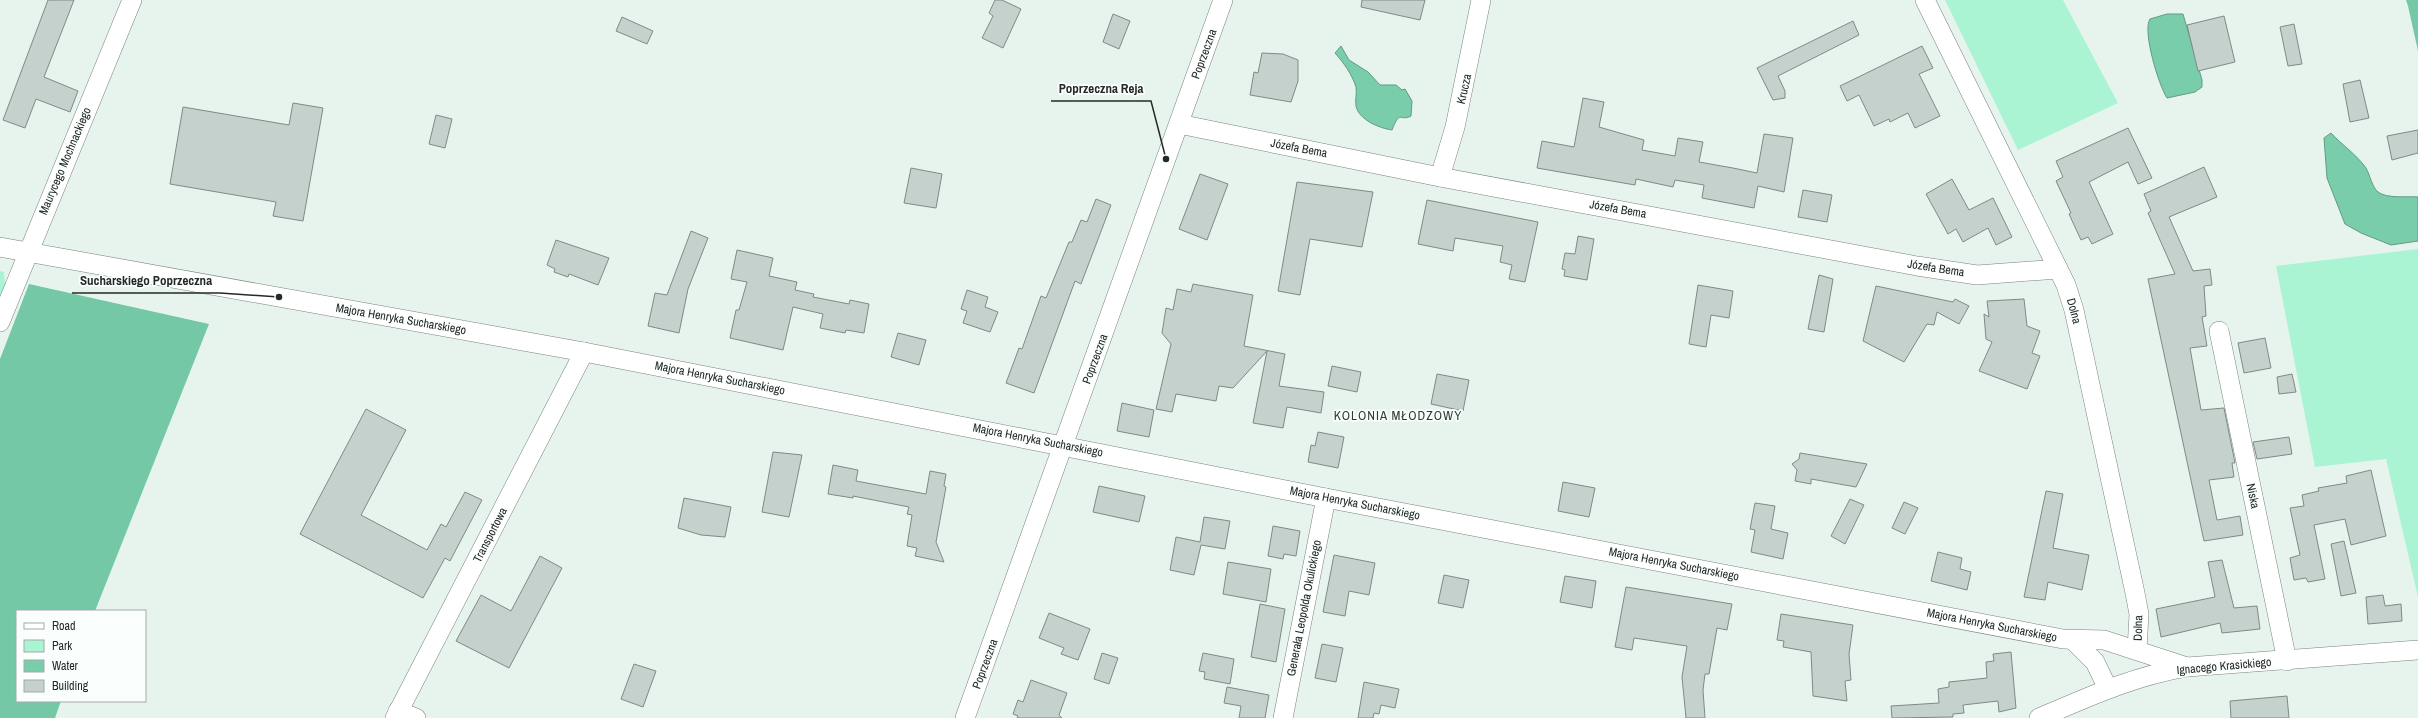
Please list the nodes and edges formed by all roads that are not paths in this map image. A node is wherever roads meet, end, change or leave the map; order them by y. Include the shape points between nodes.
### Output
1 (132, 0) edge
2 (1223, 0) edge
3 (1482, 0) edge
4 (1925, 0) edge
5 (1179, 124) junction
6 (1440, 177) junction
7 (0, 247) edge
8 (27, 252) junction
9 (2058, 270) junction
10 (0, 322) edge
11 (2219, 331) dead end
12 (584, 352) junction
13 (1064, 445) junction
14 (1326, 498) junction
15 (2074, 640) junction
16 (2137, 650) junction
17 (2418, 650) edge
18 (2287, 661) junction
19 (2187, 667) junction
20 (2108, 689) junction
21 (397, 715) edge
22 (416, 718) edge
23 (965, 718) edge
24 (1283, 718) edge
25 (2039, 718) edge

1 - 8 street, Maurycego Mochnackiego
2 - 5 street, Poprzeczna
3 - 6 street, Krucza via 1458,113
4 - 9 street, Dolna
5 - 6 street, Józefa Bema
5 - 13 street, Poprzeczna
6 - 9 street, Józefa Bema via 1917,266 1977,275
7 - 8 street, Majora Henryka Sucharskiego
8 - 10 street, Maurycego Mochnackiego
8 - 12 street, Majora Henryka Sucharskiego
9 - 16 street, Dolna via 2074,310 2135,593 2139,614
11 - 18 street, Niska
12 - 13 street, Majora Henryka Sucharskiego
12 - 21 street, Transportowa
13 - 14 street, Majora Henryka Sucharskiego
13 - 23 street, Poprzeczna
14 - 15 street, Majora Henryka Sucharskiego
14 - 24 street, Generała Leopolda Okulickiego
15 - 16 street, Majora Henryka Sucharskiego via 2104,640
15 - 20 street, Majora Henryka Sucharskiego via 2095,662
16 - 19 street, Majora Henryka Sucharskiego
17 - 18 street, Ignacego Krasickiego
18 - 19 street, Ignacego Krasickiego
19 - 20 street, Ignacego Krasickiego via 2158,672
20 - 25 street, Ignacego Krasickiego
21 - 22 street

